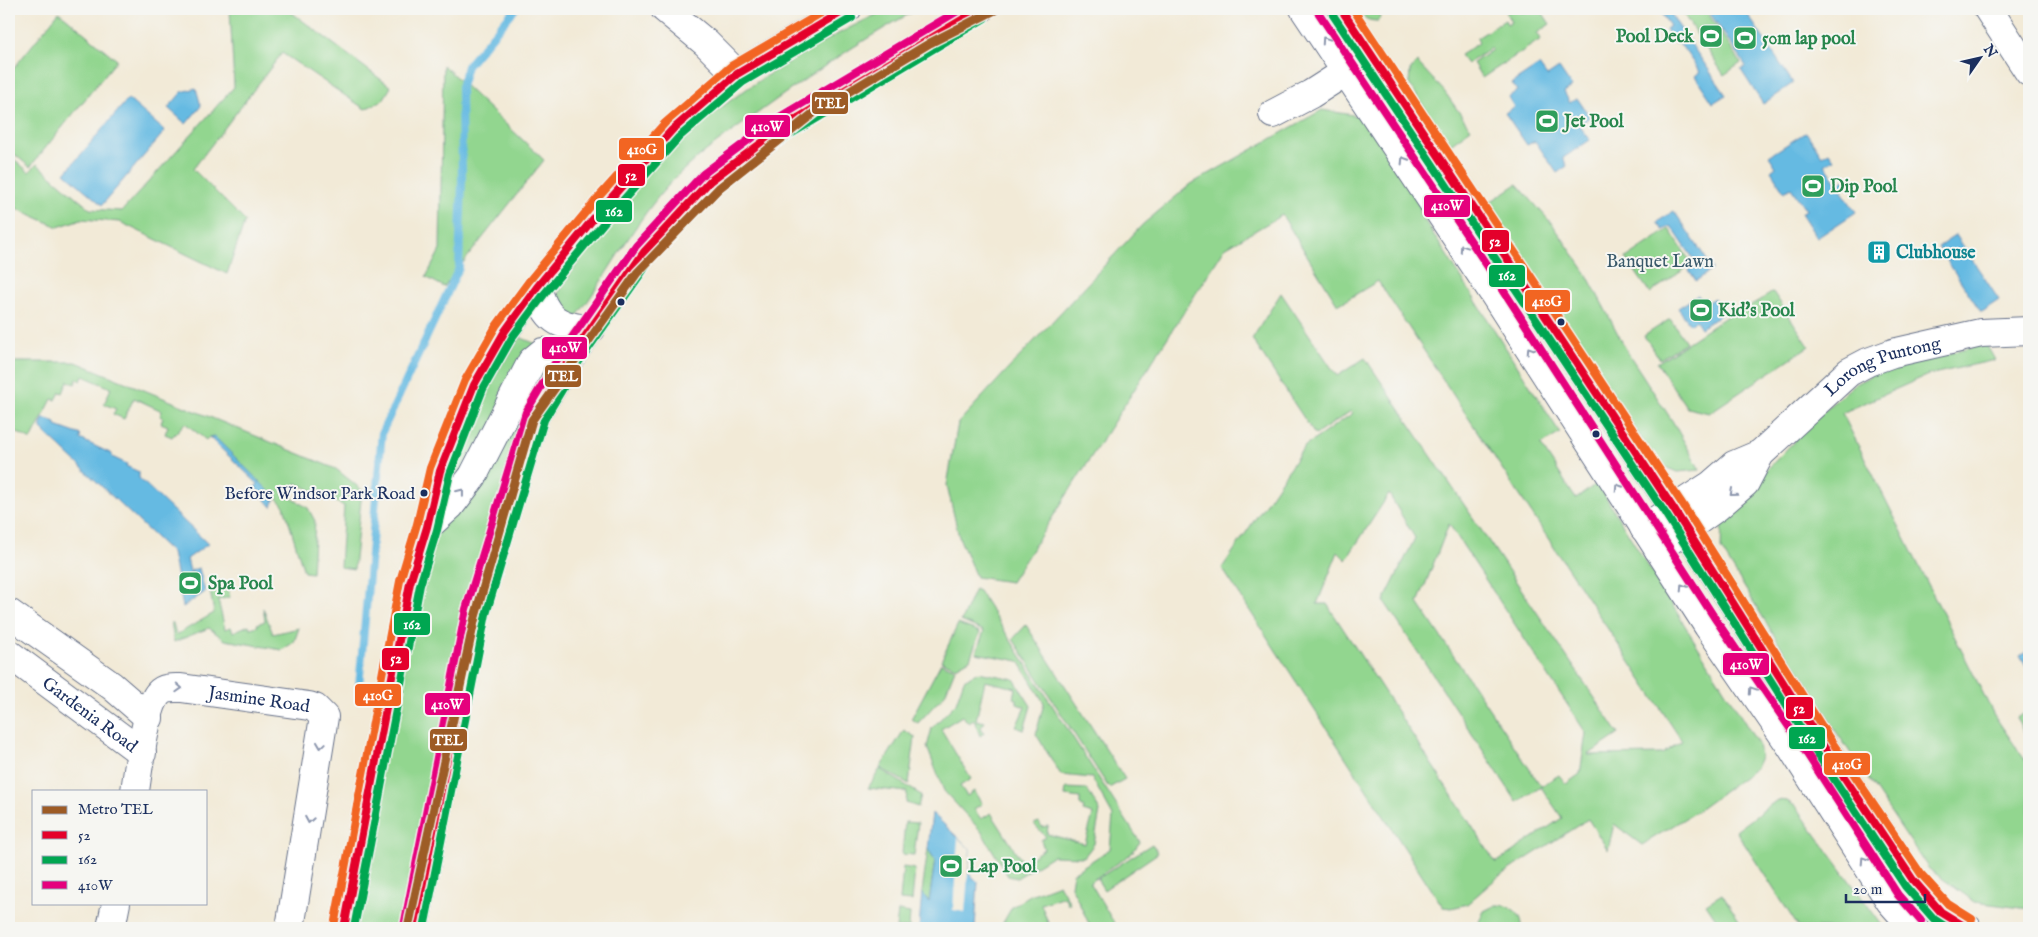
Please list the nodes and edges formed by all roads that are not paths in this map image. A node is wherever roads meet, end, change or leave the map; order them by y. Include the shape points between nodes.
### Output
1 (665, 9) edge
2 (847, 9) edge
3 (980, 9) edge
4 (1304, 9) edge
5 (1341, 9) edge
6 (1988, 9) edge
7 (1372, 55) junction
8 (1346, 71) junction
9 (2029, 72) edge
10 (737, 74) junction
11 (1273, 114) dead end
12 (537, 287) junction
13 (592, 329) junction
14 (2029, 331) edge
15 (570, 358) junction
16 (1680, 519) junction
17 (427, 527) junction
18 (1651, 539) junction
19 (9, 613) edge
20 (9, 654) edge
21 (149, 718) junction
22 (142, 753) junction
23 (135, 790) edge
24 (116, 904) edge
25 (111, 928) edge
26 (290, 928) edge
27 (344, 928) edge
28 (414, 928) edge
29 (1914, 928) edge
30 (1966, 928) edge

1 - 10 main road
2 - 10 main road
3 - 13 main road via 783,127 710,181 644,252
8 -> 4 main road
5 - 7 main road
6 - 9 main road
7 - 8 main road
7 - 16 main road
8 - 11 main road
18 -> 8 main road
10 - 12 main road via 672,130
12 - 13 main road via 541,303 553,320 573,328
12 - 17 main road via 505,331 474,385 440,472
13 - 15 main road
14 - 16 main road, Lorong Puntong via 1981,333 1893,354 1848,372 1760,454 1745,483
17 -> 15 main road via 450,506 473,476 532,361 543,352
15 - 28 main road via 535,416 476,612
16 - 18 main road, Lorong Puntong
16 - 30 main road via 1820,741 1913,880 1941,912
17 - 27 main road via 410,583
29 -> 18 main road via 1890,901
19 - 21 main road, Gardenia Road via 112,686
20 - 22 main road, Gardenia Road
21 - 22 main road, Jasmine Road
21 -> 26 main road, Jasmine Road via 159,692 169,688 309,706 324,717
22 - 23 main road, Gardenia Road
24 - 25 main road

